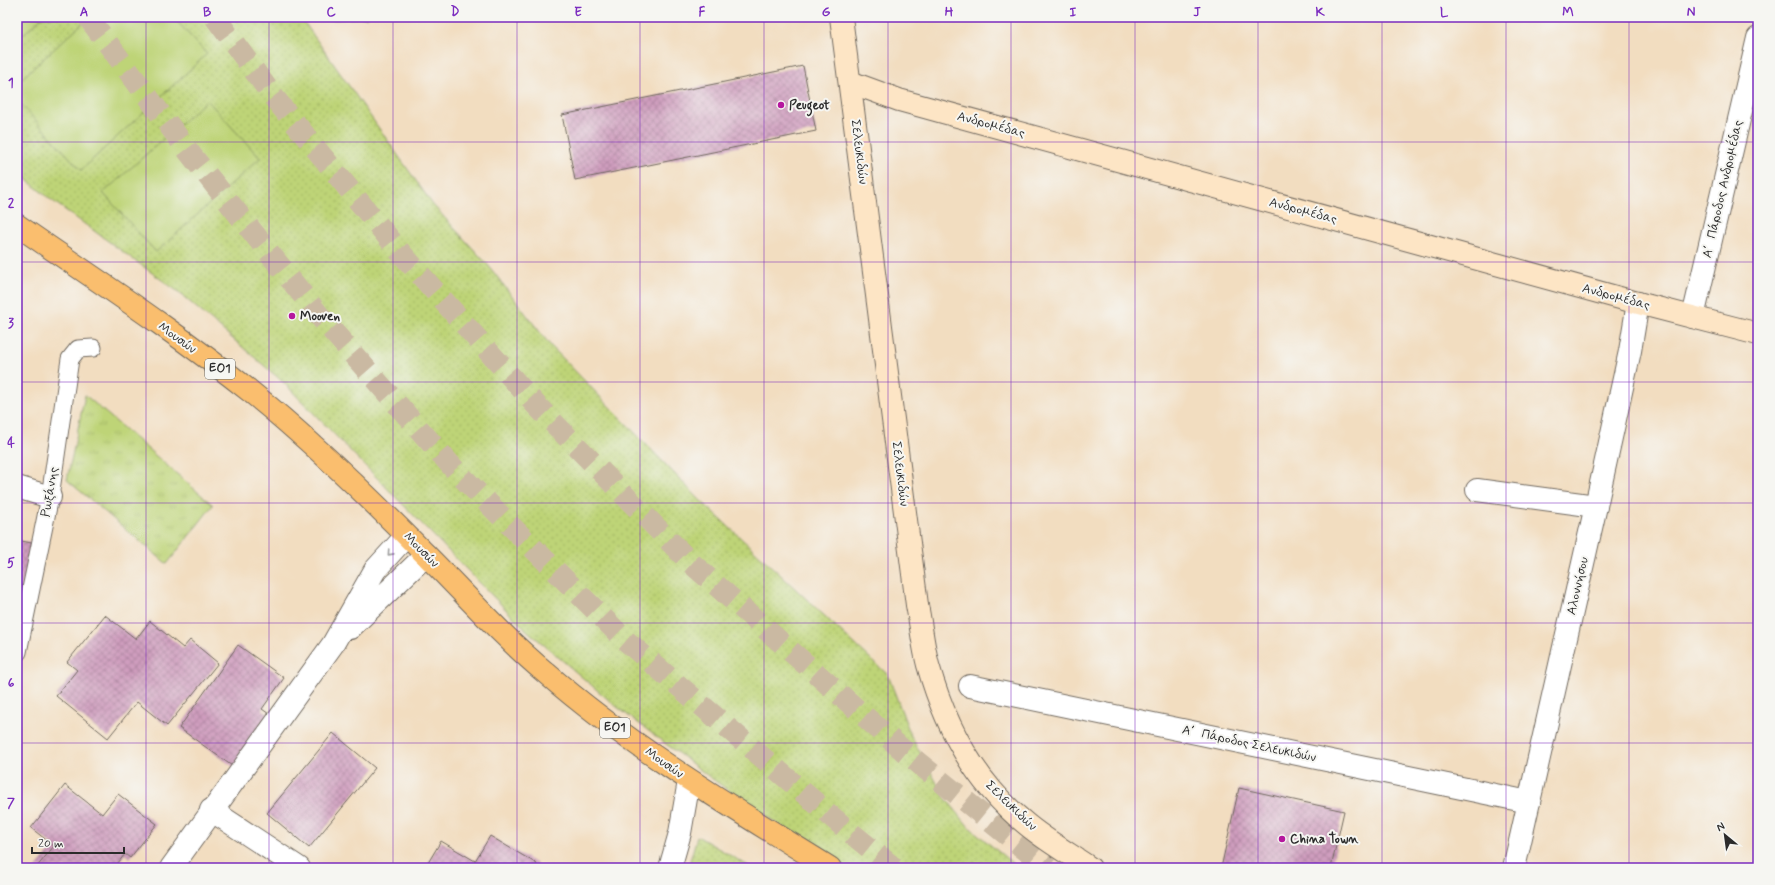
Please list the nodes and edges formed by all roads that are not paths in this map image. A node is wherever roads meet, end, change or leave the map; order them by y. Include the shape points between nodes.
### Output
1 (841, 17) edge
2 (1758, 38) edge
3 (850, 82) junction
4 (17, 224) edge
5 (1638, 303) junction
6 (1693, 317) junction
7 (1758, 334) edge
8 (93, 348) dead end
9 (17, 487) edge
10 (1477, 490) dead end
11 (50, 497) junction
12 (1596, 506) junction
13 (406, 536) junction
14 (426, 555) junction
15 (333, 644) junction
16 (18, 652) dead end
17 (970, 686) dead end
18 (689, 780) junction
19 (1529, 802) junction
20 (211, 810) junction
21 (171, 868) edge
22 (299, 868) edge
23 (670, 868) edge
24 (830, 868) edge
25 (1090, 868) edge
26 (1514, 868) edge

1 - 3 street, Σελευκιδών
2 - 6 street, Α΄ Πάροδος Ανδρομέδας
3 - 5 street, Ανδρομέδας via 899,100
3 - 25 street, Σελευκιδών via 917,605 928,664 947,720 967,758 988,788 1025,823
4 - 13 main road, Μουσών / ΕΟ1 via 251,392 328,460
5 - 6 street, Ανδρομέδας
5 - 12 street, Αλοννήσου
6 - 7 street, Ανδρομέδας
8 - 11 lane, Ρωξάνης via 78,349 70,359
9 - 11 street
10 - 12 street
11 - 16 lane, Ρωξάνης
12 - 19 street, Αλοννήσου
13 - 14 main road, Μουσών / ΕΟ1
13 -> 15 street via 375,570
14 - 15 street
14 - 18 main road, Μουσών / ΕΟ1 via 488,619 546,673 614,728
15 - 20 street
17 - 19 street, Α΄ Πάροδος Σελευκιδών
18 - 23 street via 680,833
18 - 24 main road, Μουσών / ΕΟ1
19 - 26 street, Αλοννήσου
20 - 21 street
20 - 22 street

